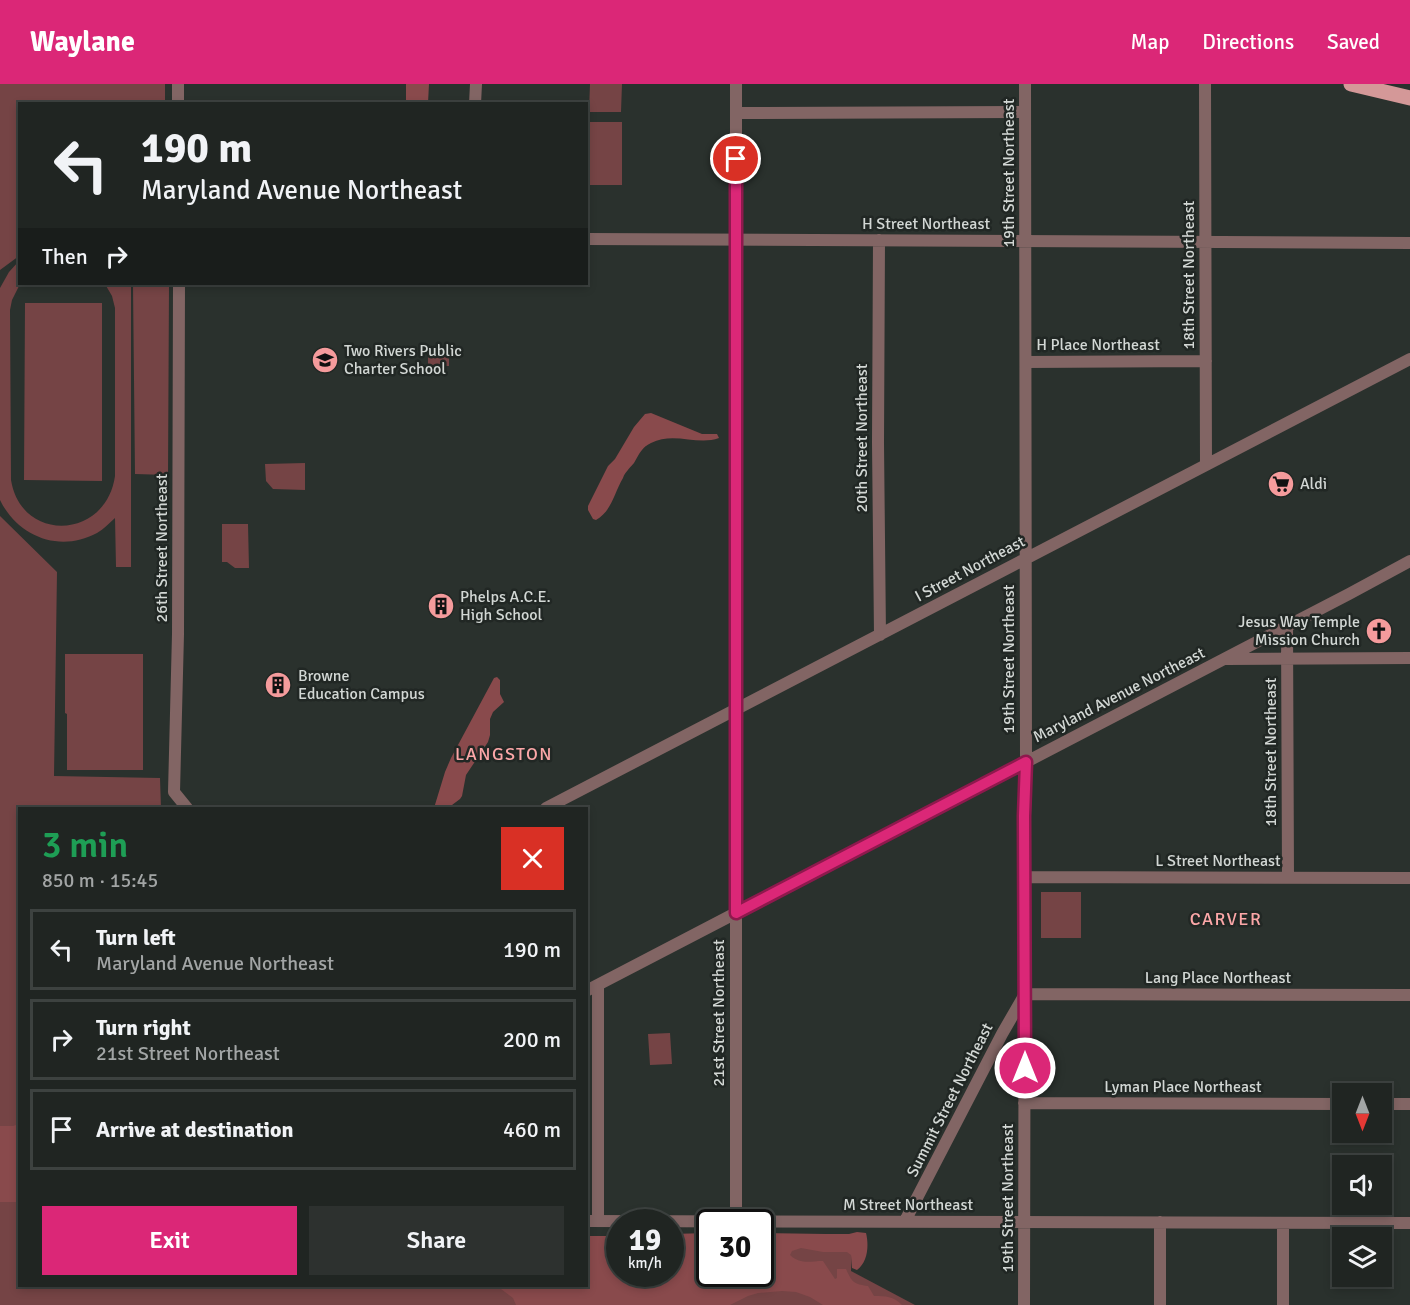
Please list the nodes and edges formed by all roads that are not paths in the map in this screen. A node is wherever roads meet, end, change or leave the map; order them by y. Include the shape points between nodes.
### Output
1 (178, 84) edge
2 (476, 84) edge
3 (736, 84) edge
4 (1025, 84) edge
5 (1204, 84) edge
6 (1351, 84) edge
7 (1410, 98) edge
8 (178, 102) edge
9 (475, 102) edge
10 (1025, 112) junction
11 (736, 113) junction
12 (588, 238) edge
13 (736, 240) junction
14 (879, 240) junction
15 (1025, 241) junction
16 (1205, 242) junction
17 (1410, 243) edge
18 (179, 285) edge
19 (1410, 358) edge
20 (1026, 362) junction
21 (1206, 362) junction
22 (1206, 465) junction
23 (1024, 559) junction
24 (1410, 561) edge
25 (1287, 626) junction
26 (879, 635) junction
27 (1287, 658) junction
28 (1410, 658) edge
29 (1225, 659) junction
30 (736, 710) junction
31 (1026, 762) junction
32 (186, 807) edge
33 (548, 807) edge
34 (1025, 876) junction
35 (1288, 877) junction
36 (1410, 878) edge
37 (736, 913) junction
38 (598, 984) junction
39 (588, 990) edge
40 (1025, 994) junction
41 (1410, 995) edge
42 (1024, 1103) junction
43 (1332, 1104) edge
44 (1392, 1104) edge
45 (1410, 1104) edge
46 (736, 1209) edge
47 (592, 1221) edge
48 (905, 1221) junction
49 (1024, 1221) junction
50 (696, 1222) edge
51 (774, 1222) edge
52 (1160, 1222) junction
53 (1283, 1223) junction
54 (1410, 1223) edge
55 (1024, 1305) edge
56 (1160, 1305) edge
57 (1283, 1305) edge

1 - 8 street
2 - 9 street
3 - 11 street, 21st Street Northeast
4 - 10 street, 19th Street Northeast
5 - 16 street, 18th Street Northeast
6 - 7 main road
10 - 11 street
10 - 15 street, 19th Street Northeast
11 - 13 street, 21st Street Northeast
12 - 13 street, H Street Northeast
13 - 14 street, H Street Northeast
13 - 30 street, 21st Street Northeast
14 - 15 street, H Street Northeast
14 - 26 street, 20th Street Northeast
15 - 16 street, H Street Northeast
15 - 20 street, 19th Street Northeast
16 - 17 street, H Street Northeast
16 - 21 street, 18th Street Northeast
18 - 32 street, 26th Street Northeast via 174,792
19 - 22 street, I Street Northeast
20 - 21 street, H Place Northeast
20 - 23 street, 19th Street Northeast
21 - 22 street, 18th Street Northeast
22 - 23 street, I Street Northeast
23 - 26 street, I Street Northeast
23 - 31 street, 19th Street Northeast
24 - 25 street, Maryland Avenue Northeast
25 - 27 street, 18th Street Northeast
25 - 29 street, Maryland Avenue Northeast
26 - 30 street, I Street Northeast
27 - 28 street
27 - 29 street
27 - 35 street, 18th Street Northeast
29 - 31 street, Maryland Avenue Northeast
30 - 33 street, I Street Northeast
30 - 37 street, 21st Street Northeast
31 - 34 street, 19th Street Northeast
31 - 37 street, Maryland Avenue Northeast
34 - 35 street, L Street Northeast
34 - 40 street, 19th Street Northeast
35 - 36 street, L Street Northeast
37 - 38 street, Maryland Avenue Northeast
37 - 46 street, 21st Street Northeast
38 - 39 street, Maryland Avenue Northeast
38 - 47 street
40 - 41 street, Lang Place Northeast
40 - 42 street, 19th Street Northeast
40 - 48 street, Summit Street Northeast
42 - 43 street, Lyman Place Northeast
42 - 49 street, 19th Street Northeast
44 - 45 street
47 - 50 street, M Street Northeast
48 - 49 street, M Street Northeast
48 - 51 street, M Street Northeast
49 - 52 street, M Street Northeast
49 - 55 street, 19th Street Northeast
52 - 53 street, M Street Northeast
52 - 56 street
53 - 54 street, M Street Northeast
53 - 57 street

